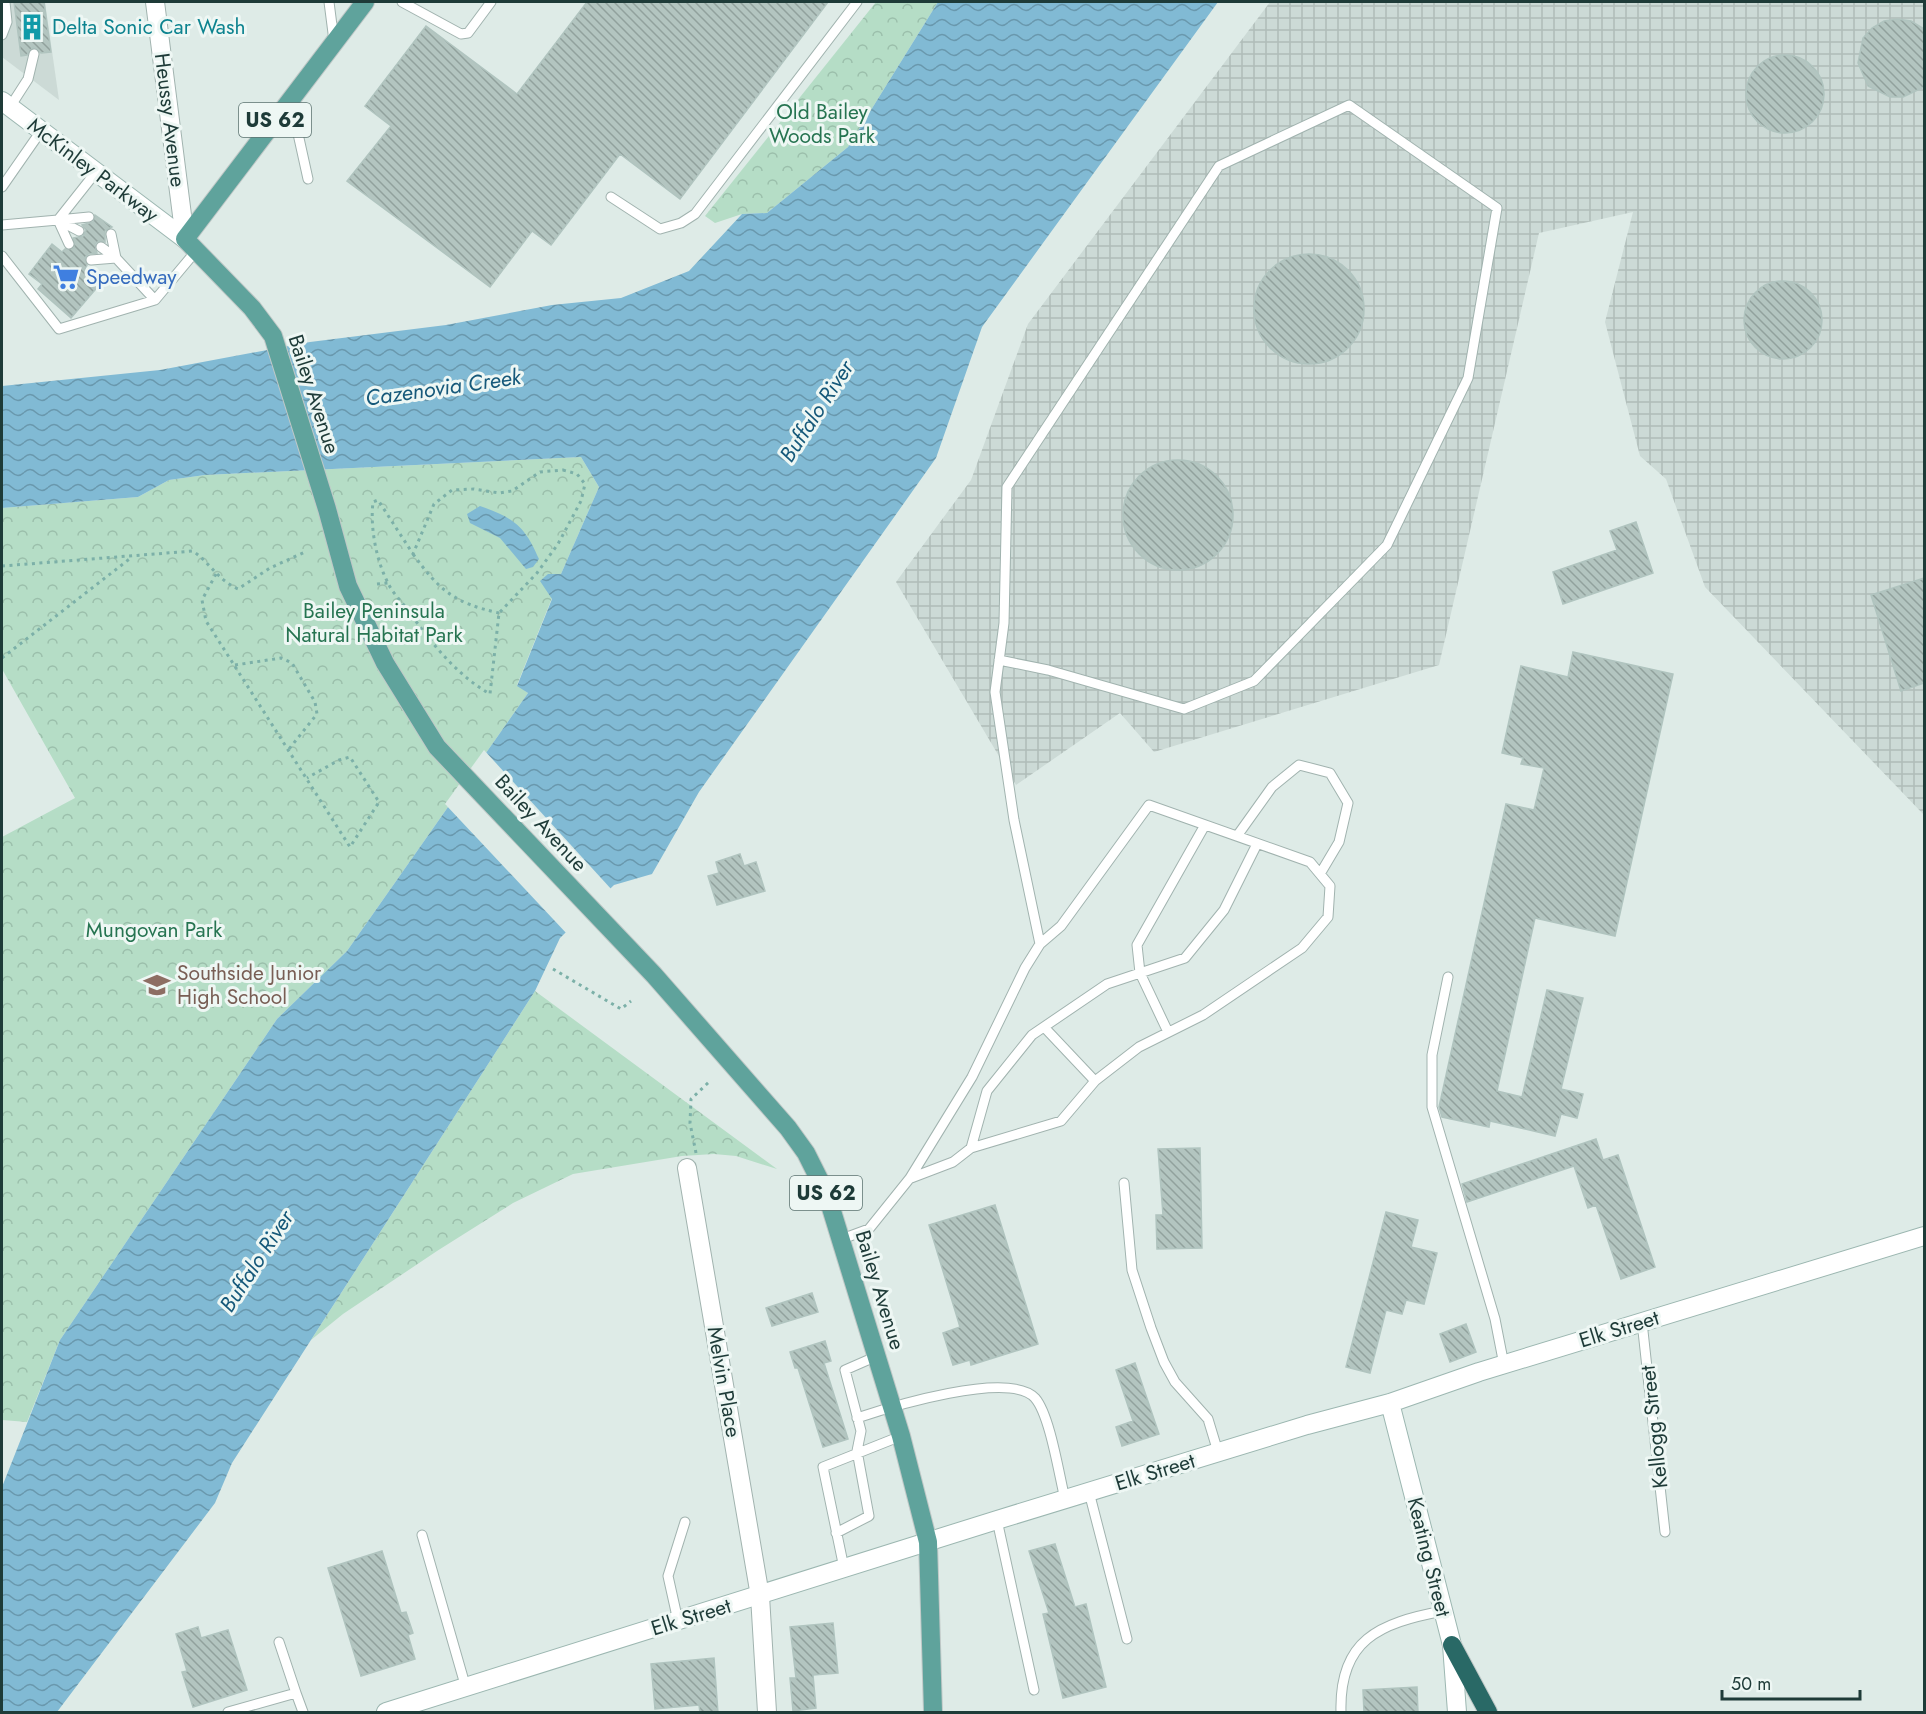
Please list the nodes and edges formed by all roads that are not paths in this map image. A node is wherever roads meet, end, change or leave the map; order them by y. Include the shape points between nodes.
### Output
1 (5, 2) edge
2 (155, 2) edge
3 (329, 2) edge
4 (365, 2) edge
5 (402, 2) edge
6 (491, 2) edge
7 (857, 2) edge
8 (2, 35) edge
9 (334, 42) junction
10 (34, 54) dead end
11 (291, 99) junction
12 (6, 104) edge
13 (41, 131) junction
14 (96, 172) junction
15 (308, 179) dead end
16 (2, 187) edge
17 (611, 197) dead end
18 (88, 217) dead end
19 (58, 220) junction
20 (2, 225) edge
21 (79, 231) dead end
22 (111, 234) dead end
23 (69, 244) dead end
24 (190, 245) junction
25 (101, 248) dead end
26 (2, 256) edge
27 (116, 258) junction
28 (91, 261) dead end
29 (155, 300) junction
30 (999, 660) junction
31 (1206, 825) junction
32 (1237, 836) junction
33 (1257, 844) junction
34 (1320, 874) junction
35 (1040, 944) junction
36 (1140, 974) junction
37 (1448, 977) dead end
38 (1044, 1027) junction
39 (1168, 1032) junction
40 (1095, 1081) junction
41 (971, 1148) junction
42 (687, 1168) road end
43 (910, 1178) junction
44 (1124, 1183) dead end
45 (1924, 1236) edge
46 (842, 1239) junction
47 (1642, 1322) junction
48 (877, 1356) junction
49 (1504, 1365) junction
50 (1389, 1403) junction
51 (892, 1406) junction
52 (857, 1418) junction
53 (901, 1436) junction
54 (857, 1451) junction
55 (1218, 1452) junction
56 (1089, 1492) junction
57 (1065, 1499) junction
58 (997, 1520) junction
59 (685, 1522) dead end
60 (1665, 1532) dead end
61 (836, 1533) junction
62 (422, 1535) dead end
63 (928, 1542) junction
64 (844, 1568) junction
65 (760, 1596) junction
66 (1443, 1611) junction
67 (678, 1622) junction
68 (1127, 1639) dead end
69 (279, 1642) dead end
70 (1452, 1645) junction
71 (466, 1688) junction
72 (1034, 1690) dead end
73 (296, 1693) junction
74 (228, 1713) edge
75 (303, 1713) edge
76 (386, 1713) edge
77 (767, 1713) edge
78 (933, 1713) edge
79 (1341, 1713) edge
80 (1456, 1713) edge
81 (1488, 1713) edge

1 - 8 lane via 7,22
2 - 24 street, Heussy Avenue
3 - 9 lane
4 - 9 main road, US 62
5 - 6 lane via 461,34 468,33
7 - 17 lane via 695,214 660,230
9 - 11 main road, US 62
10 - 12 lane via 28,79
11 - 15 lane
11 - 24 main road, US 62
12 - 13 street, McKinley Parkway
13 - 14 street, McKinley Parkway
13 - 16 lane
14 - 19 lane
14 - 24 street, McKinley Parkway
18 - 19 lane
19 - 20 lane
19 - 21 lane
19 - 23 lane
22 - 27 lane
24 - 29 lane
24 - 46 main road, Bailey Avenue / US 62 via 252,308 273,336 348,586 385,663 437,747 596,913 788,1128 827,1195
25 - 27 lane
26 - 29 lane via 59,329
27 - 28 lane
27 - 29 lane
30 - 30 lane via 1184,709 1254,681 1387,545 1468,378 1497,208 1349,105 1219,166 1007,487 1004,623
30 - 35 lane via 995,692 1014,820
31 - 32 lane
31 - 35 lane via 1149,805 1062,926
31 - 36 lane via 1137,945
32 - 33 lane
32 - 34 lane via 1272,787 1299,765 1330,774 1348,803 1339,842
33 - 34 lane via 1310,862
33 - 36 lane via 1224,910 1185,958
34 - 39 lane via 1330,886 1328,917 1302,948 1203,1015
35 - 43 lane via 972,1077
36 - 38 lane via 1107,984
36 - 39 lane
37 - 49 lane via 1432,1055 1432,1107 1495,1319
38 - 40 lane
38 - 41 lane via 1032,1035 987,1090
39 - 40 lane via 1139,1047
40 - 41 lane via 1061,1121
41 - 43 lane via 952,1162
42 - 65 street, Melvin Place
43 - 46 lane via 869,1229
44 - 55 lane via 1132,1270 1151,1328 1175,1382 1208,1419
45 - 47 street, Elk Street
46 - 48 main road, Bailey Avenue / US 62
47 - 49 street, Elk Street
47 - 60 lane, Kellogg Street
48 - 51 main road, Bailey Avenue / US 62
48 - 52 lane via 845,1370
49 - 50 street, Elk Street
50 - 55 street, Elk Street
50 - 66 street, Keating Street
51 - 52 lane
51 - 53 main road, Bailey Avenue / US 62
51 - 57 lane via 963,1391 1012,1386 1034,1398 1046,1423
52 - 54 lane via 861,1431
53 - 54 lane
53 - 63 main road, Bailey Avenue / US 62
54 - 61 lane via 869,1516
54 - 61 lane via 823,1467
55 - 56 street, Elk Street
56 - 57 street, Elk Street
56 - 68 lane
57 - 58 street, Elk Street
58 - 63 street, Elk Street
58 - 72 lane
59 - 67 lane via 668,1576
61 - 64 lane
62 - 71 lane
63 - 64 street, Elk Street
63 - 78 main road, Bailey Avenue / US 62
64 - 65 street, Elk Street
65 - 67 street, Elk Street
65 - 77 street, Melvin Place
66 - 70 street, Keating Street
66 - 79 lane via 1410,1617 1371,1634 1351,1658 1341,1687
67 - 71 street, Elk Street
69 - 73 lane
70 - 80 street, Keating Street
70 - 81 highway
71 - 76 street, Elk Street
73 - 74 lane
73 - 75 lane

